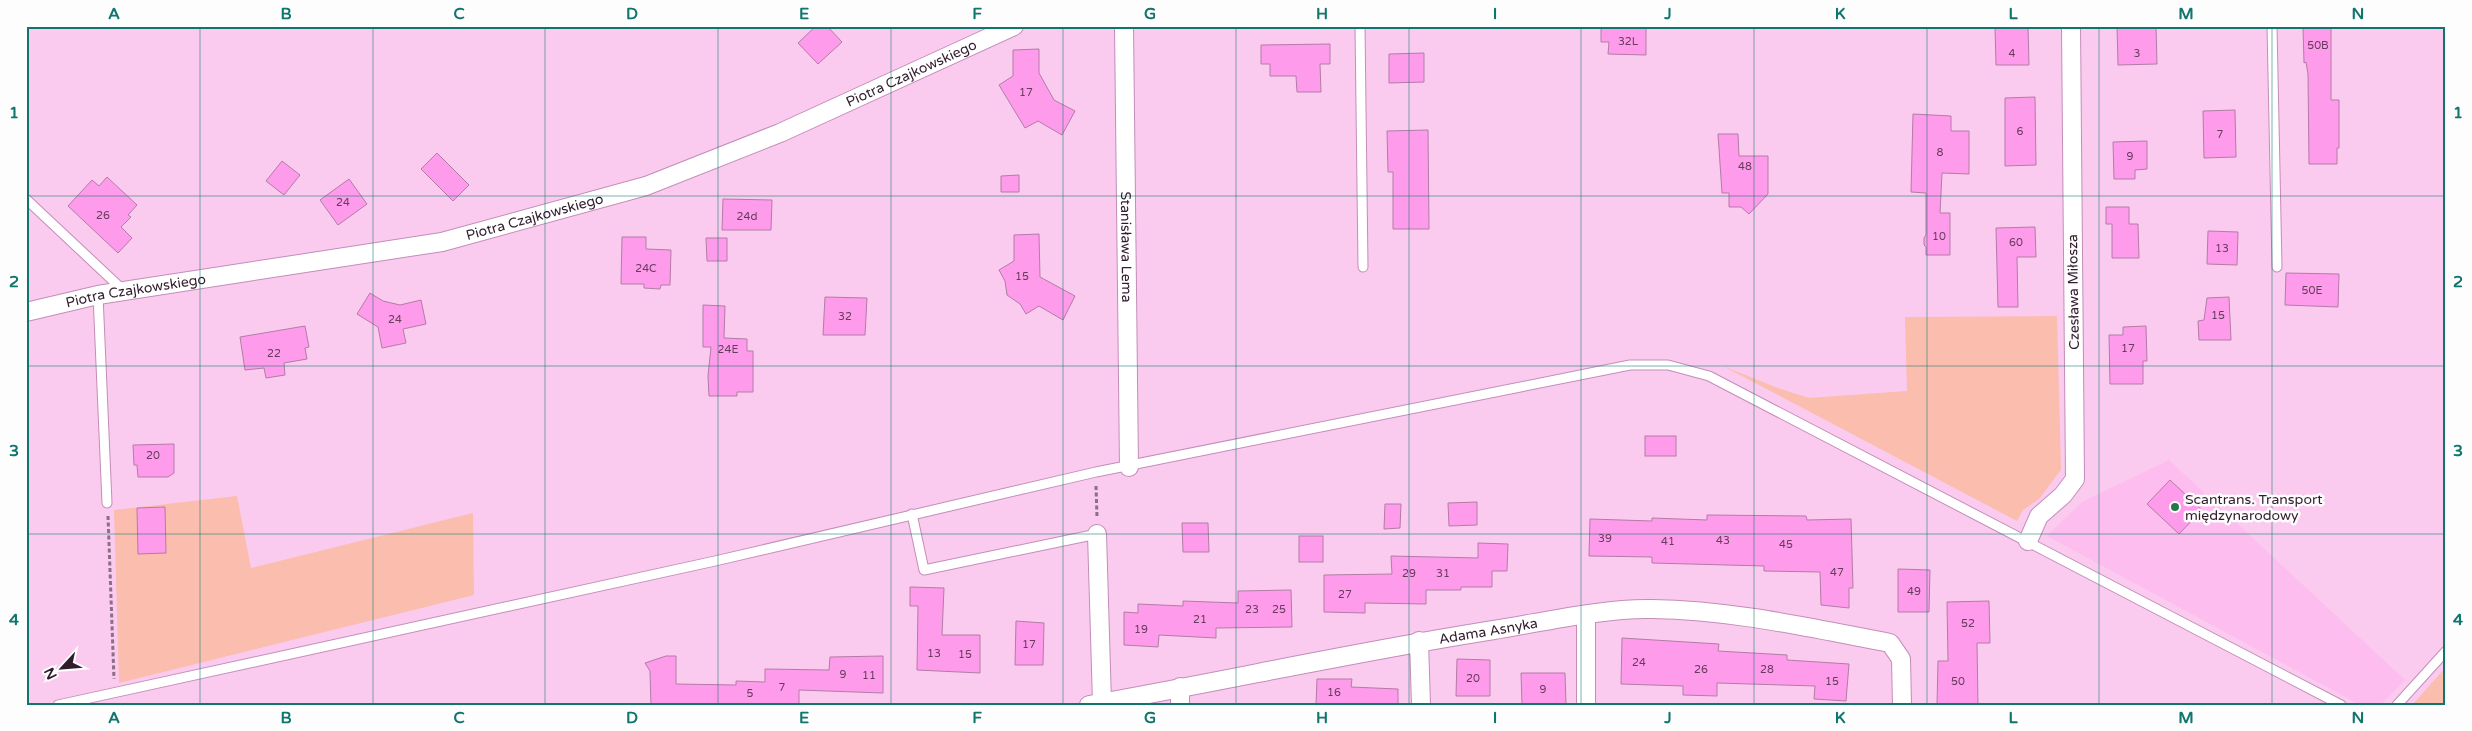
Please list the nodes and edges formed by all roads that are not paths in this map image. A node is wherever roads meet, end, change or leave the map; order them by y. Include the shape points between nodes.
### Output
1 (1014, 26) edge
2 (1124, 26) edge
3 (1360, 26) edge
4 (2071, 26) edge
5 (2272, 26) edge
6 (26, 198) edge
7 (1363, 267) dead end
8 (2277, 267) dead end
9 (124, 291) junction
10 (98, 295) junction
11 (26, 312) edge
12 (1129, 467) junction
13 (107, 503) road end
14 (912, 514) junction
15 (1097, 534) joint
16 (2028, 540) junction
17 (1586, 615) junction
18 (1420, 641) junction
19 (2446, 651) edge
20 (1180, 687) junction
21 (1096, 704) edge
22 (58, 705) edge
23 (1180, 705) edge
24 (1421, 705) edge
25 (1586, 705) edge
26 (1902, 705) edge
27 (2341, 705) edge
28 (2397, 705) edge

1 - 9 street, Piotra Czajkowskiego via 780,133 646,186 442,242
2 - 12 street, Stanisława Lema
3 - 7 lane
4 - 16 street, Czesława Miłosza via 2075,479 2064,495 2038,516
5 - 8 lane
6 - 9 lane
9 - 10 street, Piotra Czajkowskiego
10 - 11 street, Piotra Czajkowskiego
10 - 13 lane
12 - 14 lane
12 - 16 lane via 1630,365 1668,364 1709,376
14 - 15 lane via 924,570
14 - 22 lane via 715,561
15 - 21 street
16 - 27 lane
17 - 18 street, Adama Asnyka
17 - 25 street
17 - 26 street, Adama Asnyka via 1650,609 1708,612 1890,643 1901,659
18 - 20 street, Adama Asnyka
18 - 24 street
19 - 28 lane
20 - 21 street, Adama Asnyka
20 - 23 street

